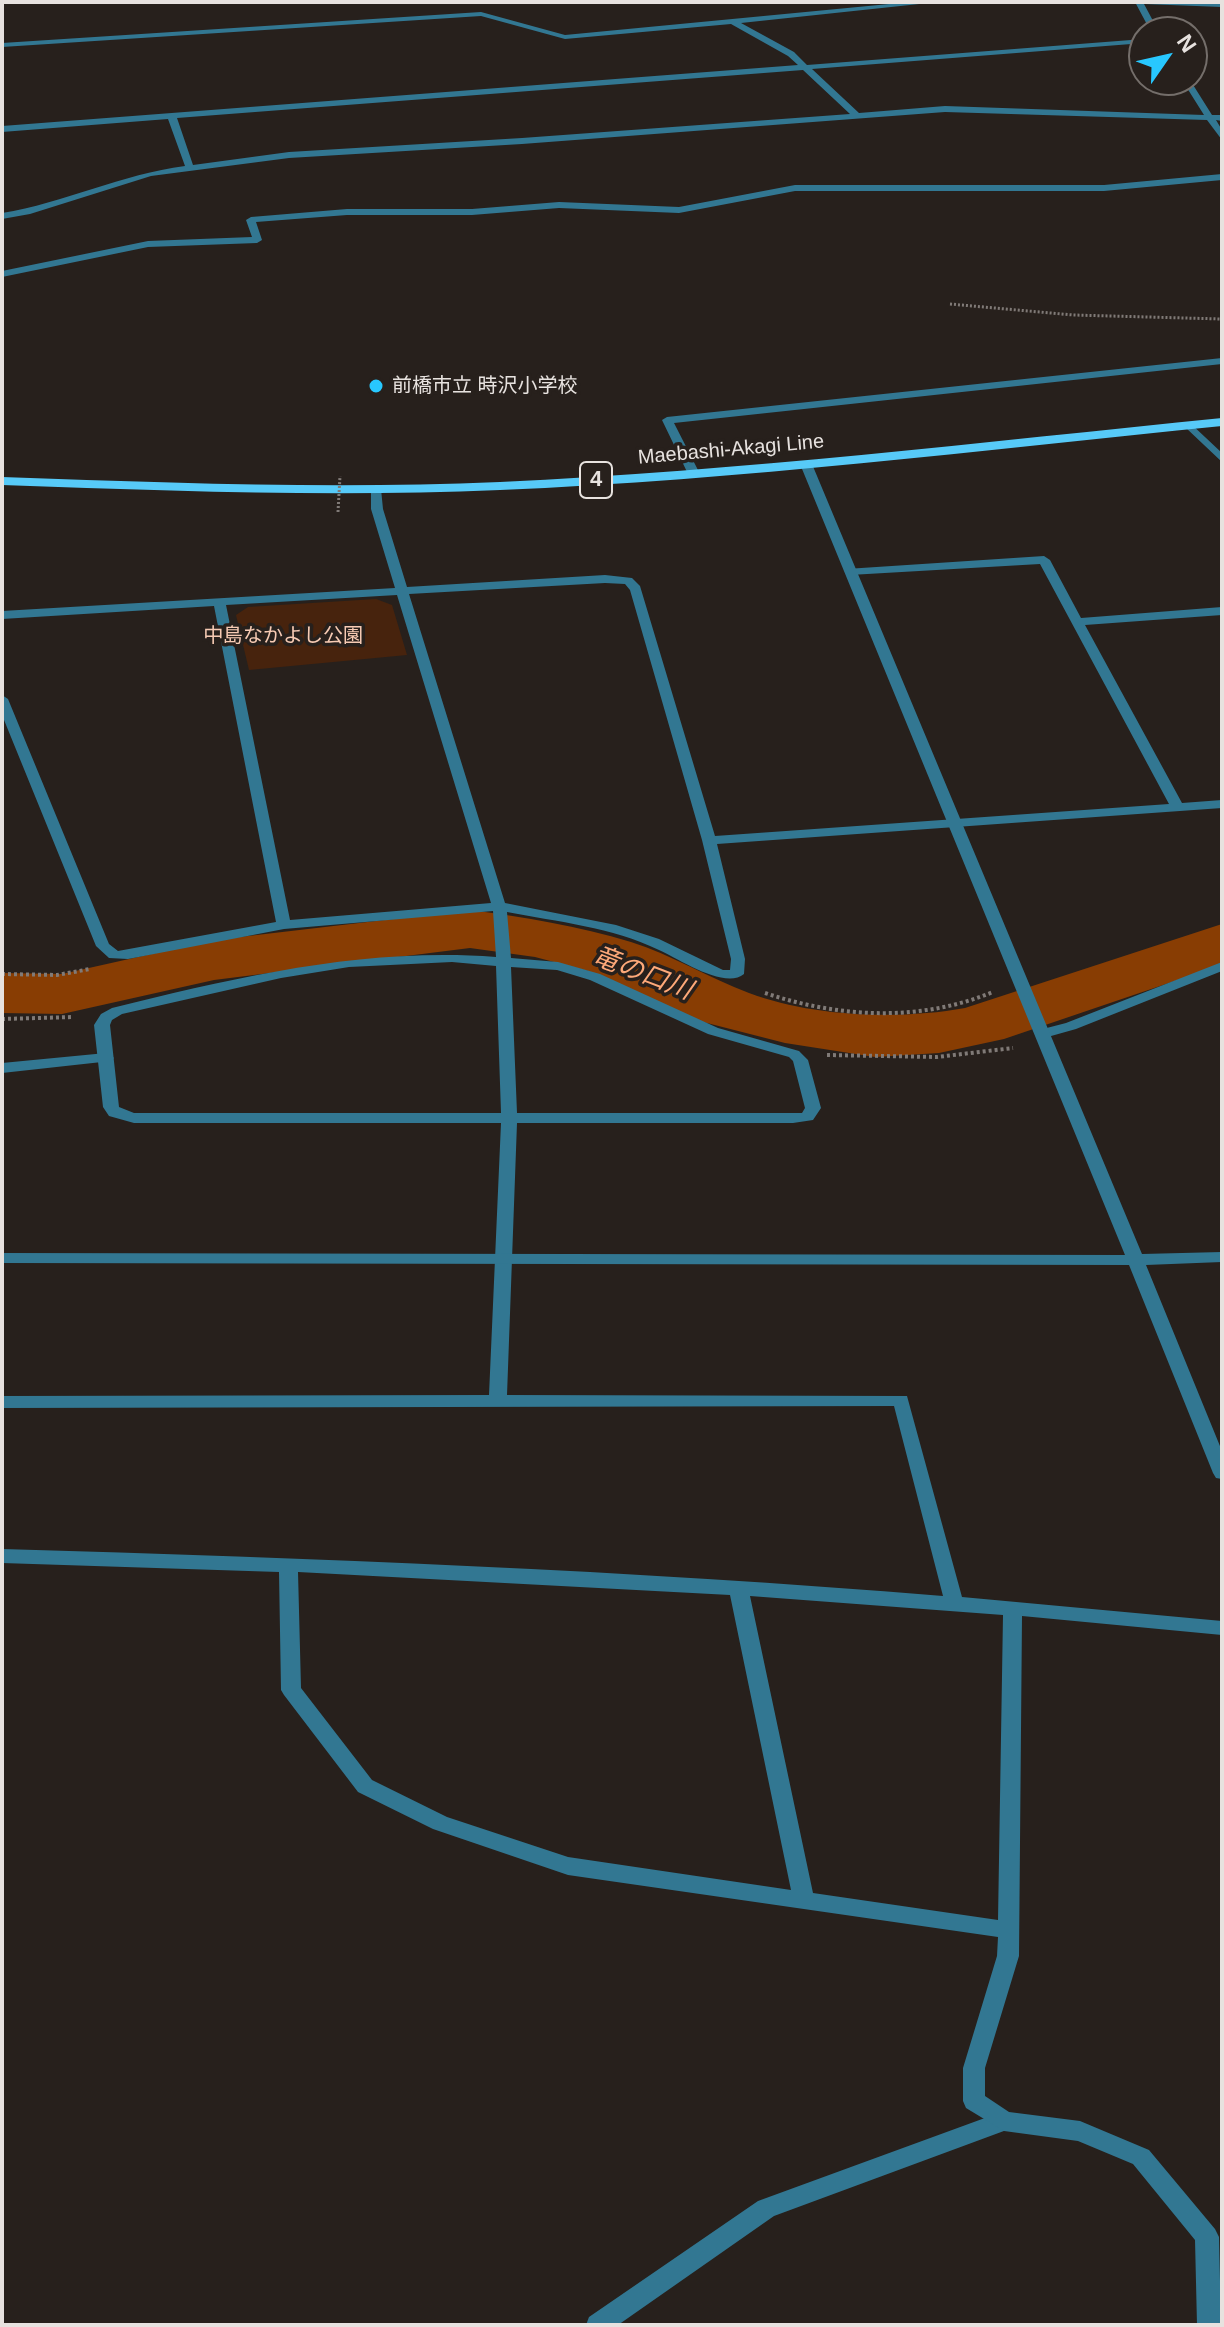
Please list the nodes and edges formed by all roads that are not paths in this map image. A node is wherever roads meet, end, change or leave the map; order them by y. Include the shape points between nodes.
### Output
1 (934, 2) edge
2 (1140, 2) edge
3 (1222, 5) edge
4 (734, 22) junction
5 (1128, 42) edge
6 (2, 45) edge
7 (804, 67) junction
8 (1199, 96) edge
9 (171, 114) junction
10 (855, 114) junction
11 (1217, 118) edge
12 (2, 129) edge
13 (1222, 137) edge
14 (189, 166) junction
15 (1222, 177) edge
16 (2, 216) edge
17 (2, 274) edge
18 (1222, 361) edge
19 (1222, 422) edge
20 (1189, 425) junction
21 (1222, 459) edge
22 (806, 464) junction
23 (694, 474) junction
24 (2, 481) edge
25 (375, 489) junction
26 (850, 571) junction
27 (402, 591) junction
28 (219, 602) junction
29 (1222, 611) edge
30 (2, 615) edge
31 (1076, 622) junction
32 (2, 699) edge
33 (8, 731) edge
34 (1222, 804) edge
35 (1179, 809) junction
36 (954, 823) junction
37 (709, 840) junction
38 (501, 912) junction
39 (284, 925) junction
40 (503, 956) junction
41 (1222, 966) edge
42 (1042, 1030) junction
43 (106, 1058) junction
44 (2, 1068) edge
45 (509, 1119) junction
46 (1222, 1257) edge
47 (2, 1258) edge
48 (505, 1258) junction
49 (1136, 1260) junction
50 (2, 1402) edge
51 (498, 1402) junction
52 (1222, 1473) edge
53 (2, 1556) edge
54 (288, 1564) junction
55 (739, 1590) junction
56 (954, 1603) junction
57 (1013, 1607) junction
58 (1222, 1628) edge
59 (804, 1900) junction
60 (1009, 1930) junction
61 (1004, 2121) junction
62 (1214, 2239) edge
63 (598, 2325) edge
64 (1209, 2325) edge

1 - 4 street
2 - 3 street
4 - 6 street via 565,37 481,14
4 - 7 street
5 - 7 street
7 - 9 street
7 - 10 street
8 - 11 street
9 - 12 street
9 - 14 street
10 - 11 street via 945,109
10 - 14 street
11 - 13 street
14 - 16 street
15 - 17 street via 1104,188 795,188 679,210 559,205 472,212 347,212 251,220 257,240 148,244
18 - 23 street via 667,420
19 - 20 main road, Maebashi-Akagi Line / 4
20 - 21 street
20 - 22 main road, Maebashi-Akagi Line / 4
22 - 23 main road, Maebashi-Akagi Line / 4
22 - 26 street
23 - 25 main road, Maebashi-Akagi Line / 4
24 - 25 main road, Maebashi-Akagi Line / 4
25 - 27 street
26 - 31 street via 1044,560
26 - 36 street
27 - 28 street
27 - 37 street via 628,581 636,589
27 - 38 street
28 - 30 street
28 - 39 street
29 - 31 street
31 - 35 street
32 - 33 street
33 - 39 street via 103,946 114,955
34 - 35 street
35 - 36 street
36 - 37 street
36 - 42 street
37 - 38 street via 738,959 737,974 721,974 611,928
38 - 39 street
38 - 40 street
40 - 43 street via 349,963 175,996 106,1017
40 - 45 street
40 - 45 street via 595,977 713,1031 794,1054 813,1108 807,1117 793,1118
41 - 42 street via 1071,1026
42 - 49 street
43 - 44 street
43 - 45 street via 111,1107 124,1117
45 - 48 street
46 - 49 street
47 - 48 street
48 - 49 street
48 - 51 street
49 - 52 street
50 - 51 street
51 - 56 street via 901,1400
53 - 54 street
54 - 55 street
54 - 59 street via 291,1690 365,1786 440,1823 568,1866
55 - 56 street
55 - 59 street
56 - 57 street
57 - 58 street
57 - 60 street
59 - 60 street
60 - 61 street via 1008,1956 974,2068 974,2101
61 - 62 street via 1080,2131 1141,2157
61 - 63 street via 766,2208
62 - 64 street

